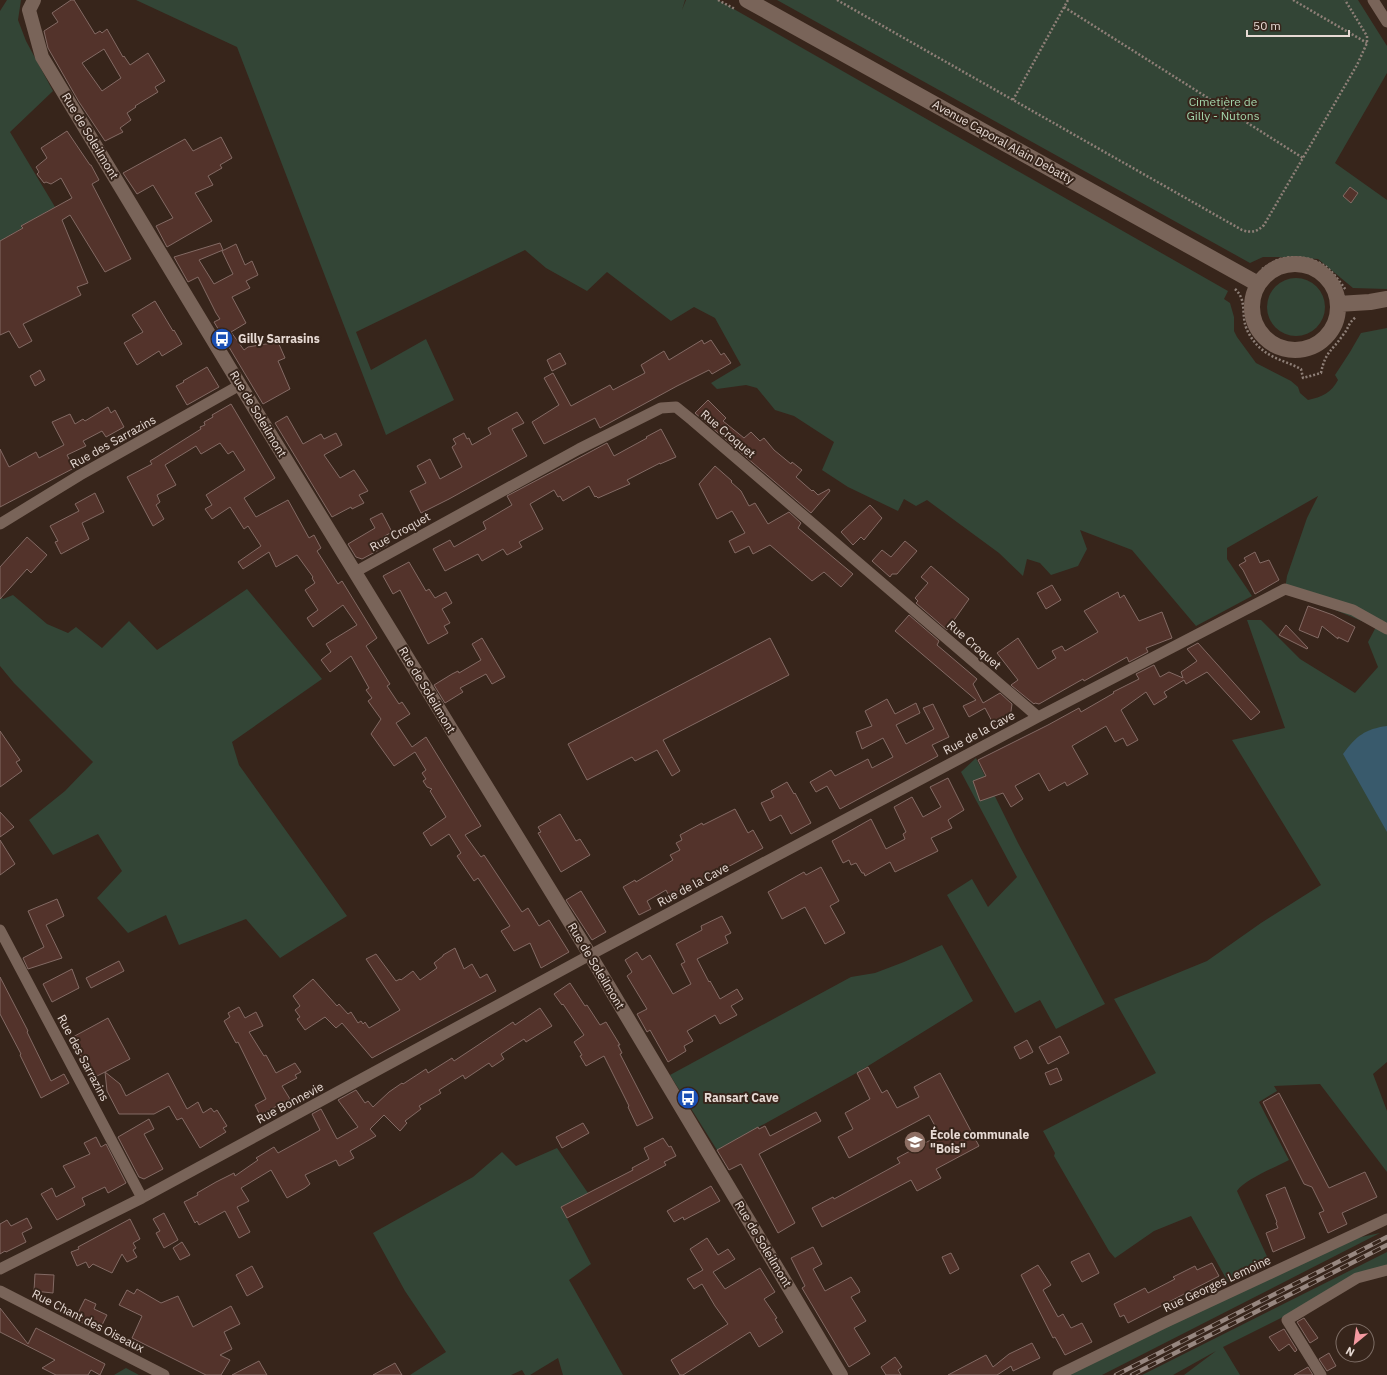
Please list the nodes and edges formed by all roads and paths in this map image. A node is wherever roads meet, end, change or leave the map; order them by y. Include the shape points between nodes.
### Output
1 (34, 0) edge
2 (718, 0) edge
3 (837, 0) edge
4 (1068, 0) edge
5 (1293, 0) edge
6 (1345, 0) edge
7 (1373, 0) edge
8 (743, 6) edge
9 (1064, 7) junction
10 (1387, 22) edge
11 (1367, 43) junction
12 (1013, 100) junction
13 (1303, 158) junction
14 (1258, 284) junction
15 (1231, 286) dead end
16 (1387, 299) edge
17 (1338, 304) junction
18 (1361, 316) dead end
19 (240, 385) junction
20 (0, 524) edge
21 (355, 572) junction
22 (1387, 629) edge
23 (1038, 717) junction
24 (0, 930) edge
25 (590, 955) junction
26 (142, 1198) junction
27 (1387, 1219) edge
28 (0, 1269) edge
29 (1387, 1270) edge
30 (0, 1291) edge
31 (164, 1375) edge
32 (841, 1375) edge
33 (1058, 1375) edge
34 (1321, 1375) edge

1 - 19 street, Rue de Soleilmont via 29,10 42,57
2 - 8 path
3 - 12 path
4 - 9 path
5 - 11 path
6 - 11 path via 1367,36
7 - 10 street
8 - 14 main road, Avenue Caporal Alain Debatty
9 - 12 path
9 - 13 path
11 - 13 path
12 - 13 path via 1246,232 1256,231 1264,225
14 - 17 main road via 1279,267 1306,265 1328,280 1335,291
14 - 17 main road via 1253,297 1253,312 1257,326 1266,338 1278,346 1292,350 1307,348 1320,342 1330,332 1337,319
15 - 18 path via 1240,293 1245,324 1253,340 1270,355 1301,369 1303,378 1321,373 1327,353 1344,334 1349,322
16 - 17 main road
19 - 20 street, Rue des Sarrazins via 80,474
19 - 21 street, Rue de Soleilmont
21 - 23 street, Rue Croquet via 579,450 661,408 676,407
21 - 25 street, Rue de Soleilmont
22 - 23 street, Rue de la Cave via 1353,610 1285,589
23 - 25 street, Rue de la Cave
24 - 26 street, Rue des Sarrazins
25 - 26 street, Rue Bonnevie
25 - 32 street, Rue de Soleilmont
26 - 28 street, Rue Bonnevie
27 - 33 street, Rue Georges Lemoine
29 - 34 street via 1357,1278 1287,1320
30 - 31 street, Rue Chant des Oiseaux

